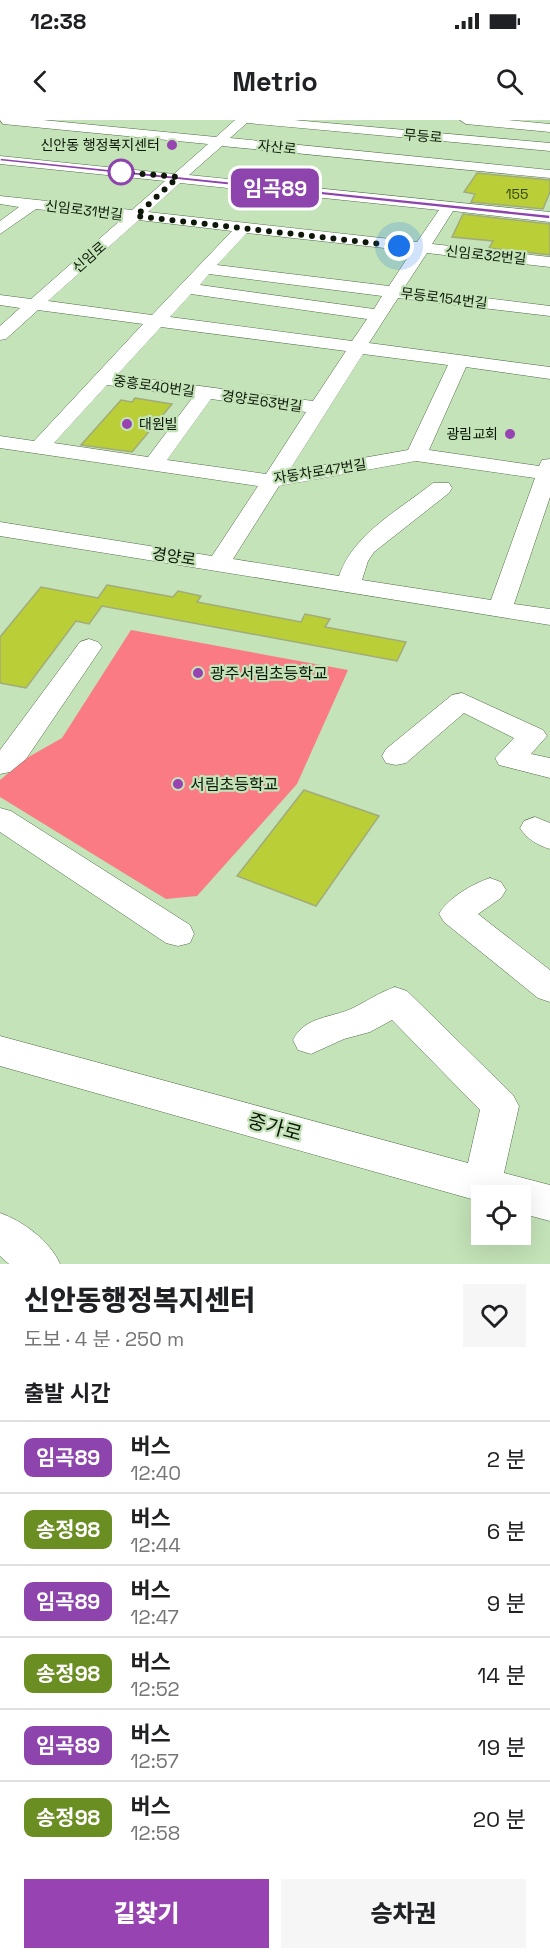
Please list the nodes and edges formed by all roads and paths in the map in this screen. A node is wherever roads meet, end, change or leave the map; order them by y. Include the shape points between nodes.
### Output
1 (3, 120) edge
2 (243, 120) edge
3 (251, 120) edge
4 (466, 120) edge
5 (500, 123) junction
6 (85, 124) edge
7 (550, 128) edge
8 (63, 140) dead end
9 (218, 141) junction
10 (488, 141) junction
11 (550, 147) edge
12 (0, 154) edge
13 (38, 158) junction
14 (0, 160) edge
15 (472, 167) junction
16 (15, 174) dead end
17 (550, 174) edge
18 (181, 175) junction
19 (455, 196) junction
20 (0, 200) edge
21 (32, 204) junction
22 (550, 210) edge
23 (136, 216) junction
24 (550, 217) edge
25 (243, 228) junction
26 (0, 229) edge
27 (422, 248) junction
28 (550, 262) edge
29 (205, 269) junction
30 (188, 288) junction
31 (393, 292) junction
32 (0, 300) edge
33 (34, 304) junction
34 (550, 311) edge
35 (378, 315) junction
36 (157, 321) junction
37 (0, 335) edge
38 (357, 348) junction
39 (459, 361) junction
40 (550, 374) edge
41 (103, 379) junction
42 (206, 393) junction
43 (318, 408) junction
44 (0, 442) edge
45 (39, 447) junction
46 (416, 455) junction
47 (153, 464) junction
48 (549, 471) edge
49 (272, 481) junction
50 (441, 488) dead end
51 (0, 529) edge
52 (219, 563) junction
53 (348, 584) junction
54 (500, 609) junction
55 (550, 617) edge
56 (89, 647) dead end
57 (396, 756) dead end
58 (0, 765) edge
59 (550, 768) edge
60 (0, 818) edge
61 (490, 890) dead end
62 (178, 934) dead end
63 (550, 989) edge
64 (310, 1040) dead end
65 (0, 1051) edge
66 (42, 1062) junction
67 (0, 1064) edge
68 (482, 1184) junction
69 (550, 1203) edge
70 (0, 1230) edge
71 (39, 1264) edge

1 - 6 street, 자산로
2 - 9 street, 신임로
3 - 10 street, 무등로
4 - 5 street
5 - 7 street
5 - 10 street
6 - 8 street
6 - 9 street, 자산로
9 - 15 street, 자산로
9 - 18 street, 신임로
10 - 11 street, 무등로
10 - 15 street
12 - 13 street
13 - 14 street
13 - 16 street
13 - 18 street
15 - 17 street, 자산로
15 - 19 street
18 - 19 street
18 - 23 street, 신임로
19 - 22 street
19 - 24 street
19 - 27 street, 무등로154번길
20 - 21 street, 신임로31번길
21 - 23 street, 신임로31번길
21 - 26 street, 신임로31번길
23 - 25 street, 신임로32번길
23 - 33 street, 신임로
25 - 27 street, 신임로32번길
25 - 29 street, 중흥로40번길
27 - 28 street, 신임로32번길
27 - 31 street, 무등로154번길
29 - 30 street, 중흥로40번길
29 - 31 street, 무등로154번길
30 - 35 street
30 - 36 street, 중흥로40번길
31 - 34 street, 무등로154번길
31 - 35 street, 무등로154번길
32 - 33 street
33 - 36 street
33 - 37 street, 신임로
35 - 38 street, 무등로154번길
36 - 38 street
36 - 41 street, 중흥로40번길
38 - 39 street
38 - 43 street, 경양로63번길
39 - 40 street
39 - 46 street
41 - 42 street, 중흥로40번길
41 - 45 street, 중흥로40번길
42 - 43 street, 경양로63번길
42 - 47 street
43 - 49 street, 경양로63번길
44 - 45 street, 자동차로47번길
45 - 47 street, 자동차로47번길
46 - 48 street, 자동차로47번길
46 - 49 street, 자동차로47번길
47 - 49 street, 자동차로47번길
48 - 54 street
49 - 52 street, 경양로63번길
50 - 53 street via 366,547 356,560
51 - 52 street, 경양로
52 - 53 street, 경양로
53 - 54 street, 경양로
54 - 55 street, 경양로
56 - 58 street via 16,752
57 - 59 street via 462,701 532,736 509,758
60 - 62 street
61 - 63 street via 455,914
64 - 68 street via 336,1026 358,1022 395,1001 500,1106
65 - 66 street, 중가로
66 - 67 street
66 - 68 street, 중가로
68 - 69 street, 중가로
70 - 71 street

